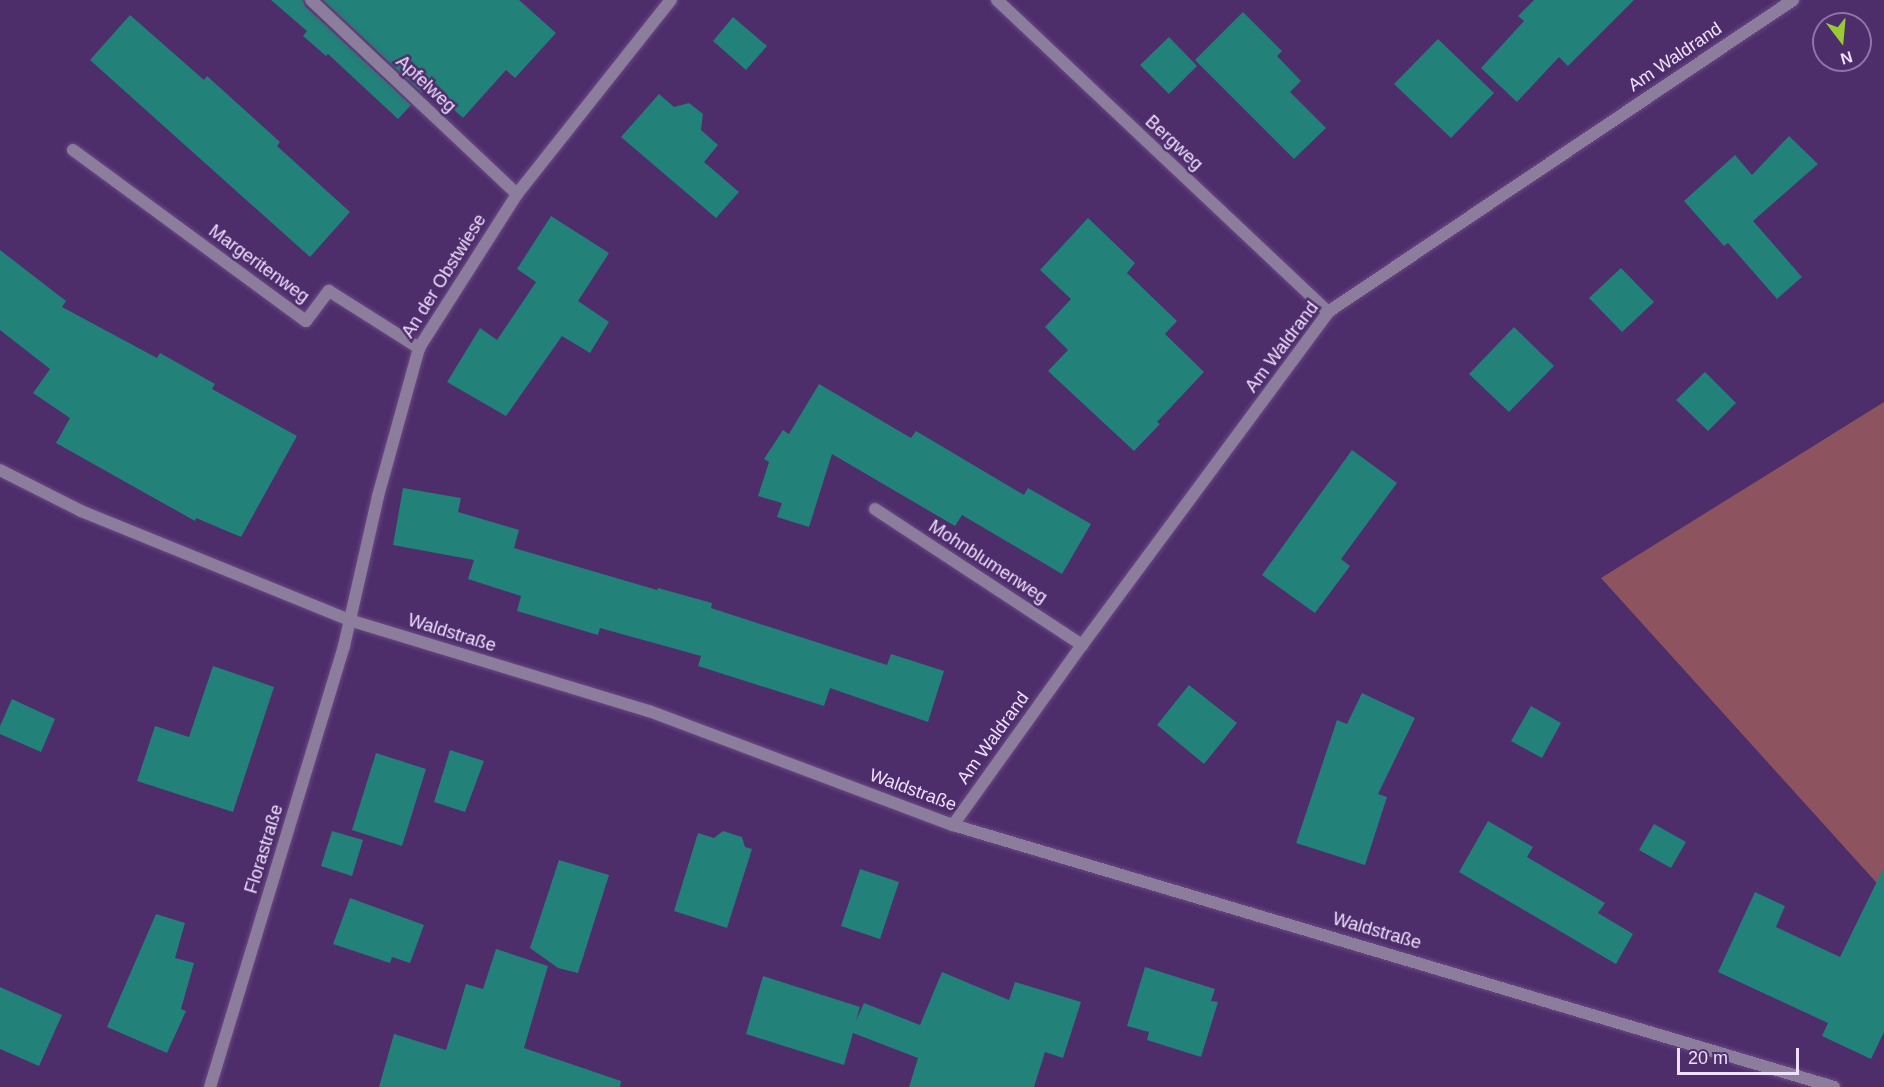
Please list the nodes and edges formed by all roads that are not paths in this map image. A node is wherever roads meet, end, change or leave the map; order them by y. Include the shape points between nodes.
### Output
1 (311, 0) edge
2 (671, 0) edge
3 (997, 0) edge
4 (1793, 0) edge
5 (73, 150) dead end
6 (517, 194) junction
7 (1328, 312) junction
8 (419, 348) junction
9 (0, 470) edge
10 (875, 509) dead end
11 (349, 620) junction
12 (1082, 645) junction
13 (953, 825) junction
14 (210, 1087) edge
15 (1834, 1087) edge

1 - 6 street, Apfelweg
2 - 6 street, An der Obstwiese
3 - 7 street, Bergweg
4 - 7 street, Am Waldrand
5 - 8 street, Margeritenweg via 306,321 329,291
6 - 8 street, An der Obstwiese
7 - 12 street, Am Waldrand
8 - 11 street, An der Obstwiese
9 - 11 street, Waldstraße via 81,511
10 - 12 street, Mohnblumenweg
11 - 13 street, Waldstraße via 649,711
11 - 14 street, Florastraße
12 - 13 street, Am Waldrand
13 - 15 street, Waldstraße

